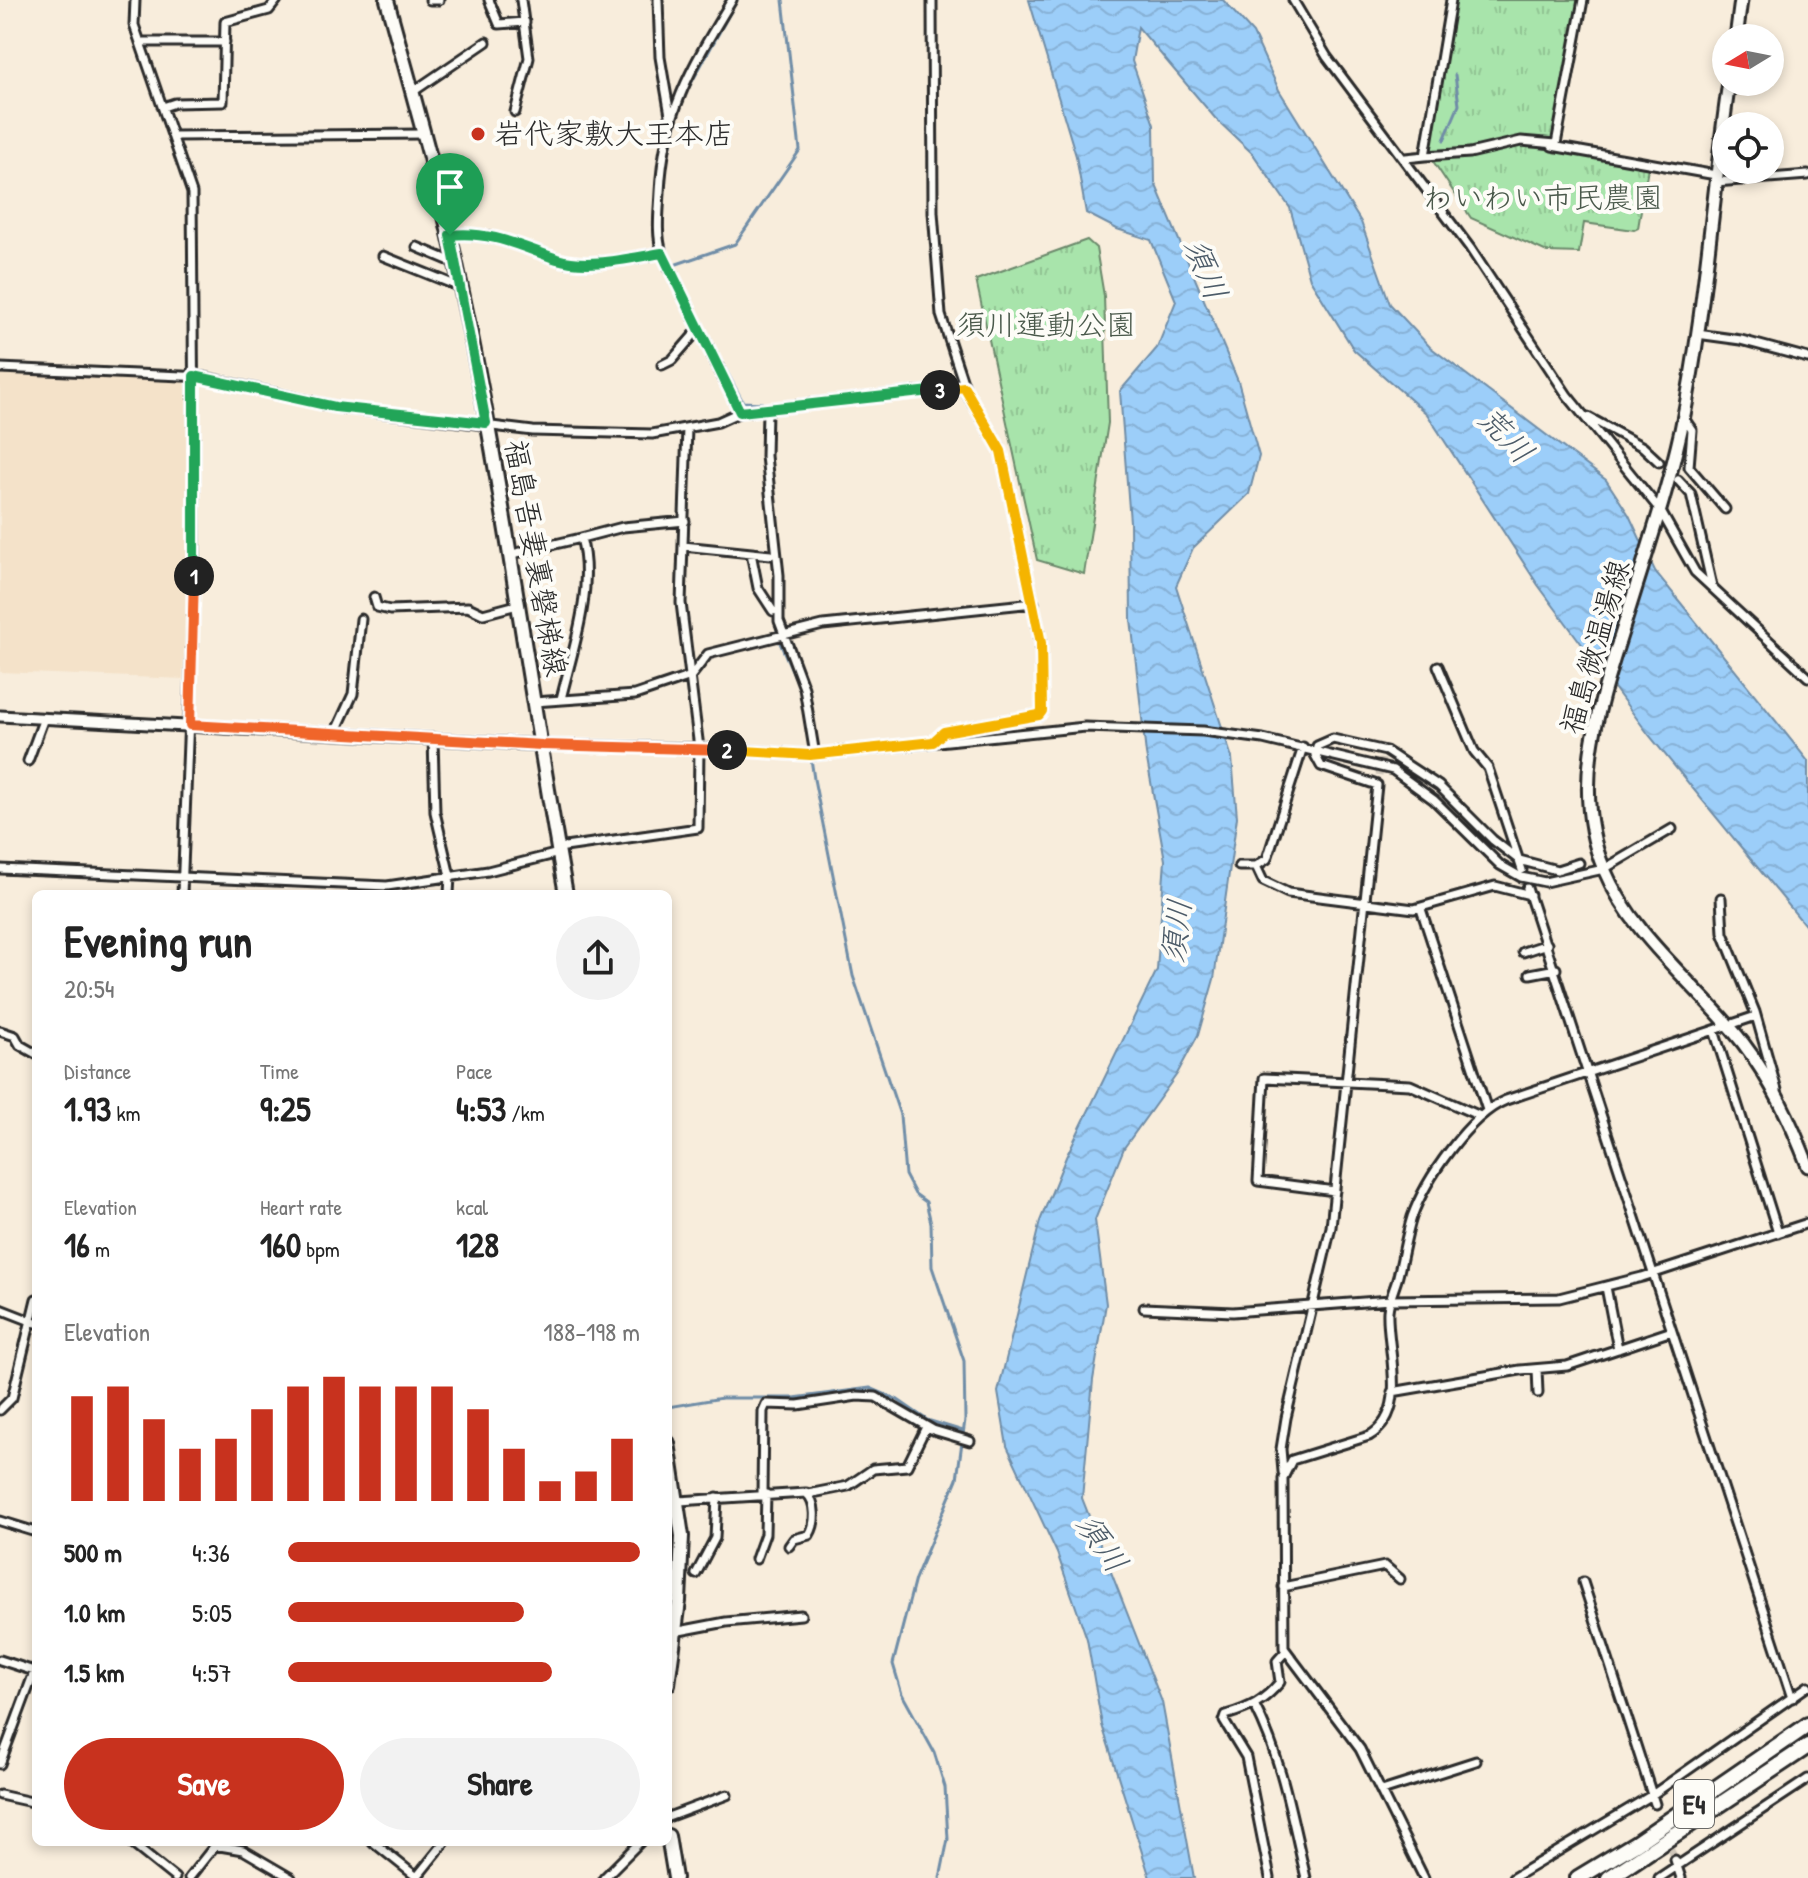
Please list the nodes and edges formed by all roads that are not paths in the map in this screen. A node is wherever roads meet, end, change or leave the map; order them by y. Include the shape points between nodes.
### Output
1 (135, 0) edge
2 (277, 0) edge
3 (387, 0) edge
4 (430, 0) edge
5 (439, 0) edge
6 (489, 0) edge
7 (521, 0) edge
8 (658, 0) edge
9 (732, 0) edge
10 (932, 0) edge
11 (1293, 0) edge
12 (1451, 0) edge
13 (1583, 0) edge
14 (1741, 0) edge
15 (525, 22) junction
16 (1738, 24) edge
17 (140, 42) junction
18 (225, 42) junction
19 (486, 42) dead end
20 (414, 91) junction
21 (163, 107) junction
22 (515, 112) dead end
23 (670, 118) junction
24 (424, 134) junction
25 (173, 136) junction
26 (1552, 146) junction
27 (1425, 156) junction
28 (1406, 158) junction
29 (1808, 175) edge
30 (1784, 176) edge
31 (1712, 178) edge
32 (1714, 184) edge
33 (450, 235) junction
34 (417, 247) dead end
35 (662, 253) junction
36 (383, 256) dead end
37 (455, 263) junction
38 (460, 287) junction
39 (698, 330) junction
40 (1697, 334) junction
41 (1808, 358) edge
42 (662, 365) dead end
43 (0, 368) edge
44 (194, 376) junction
45 (964, 387) junction
46 (767, 410) junction
47 (740, 412) junction
48 (1585, 416) junction
49 (1683, 417) junction
50 (486, 423) junction
51 (687, 428) junction
52 (1659, 462) dead end
53 (1678, 480) dead end
54 (1725, 509) dead end
55 (1660, 510) junction
56 (685, 521) junction
57 (581, 538) junction
58 (683, 546) junction
59 (751, 553) junction
60 (508, 555) junction
61 (771, 555) dead end
62 (1713, 588) junction
63 (374, 597) dead end
64 (1034, 603) junction
65 (517, 605) junction
66 (773, 611) dead end
67 (361, 619) dead end
68 (781, 634) junction
69 (1438, 666) dead end
70 (691, 676) junction
71 (1808, 677) edge
72 (561, 699) junction
73 (534, 702) junction
74 (0, 716) edge
75 (44, 718) junction
76 (190, 725) junction
77 (335, 733) junction
78 (433, 738) junction
79 (933, 742) junction
80 (542, 745) junction
81 (1303, 747) junction
82 (699, 748) junction
83 (1315, 750) junction
84 (815, 755) junction
85 (28, 761) dead end
86 (1672, 829) dead end
87 (558, 850) junction
88 (1519, 860) junction
89 (1579, 863) dead end
90 (1239, 866) dead end
91 (1256, 866) junction
92 (0, 869) edge
93 (1604, 869) junction
94 (1522, 870) dead end
95 (450, 876) junction
96 (183, 877) junction
97 (182, 890) edge
98 (449, 890) edge
99 (565, 890) edge
100 (1721, 898) dead end
101 (1367, 902) junction
102 (1421, 909) junction
103 (1547, 944) junction
104 (1523, 952) dead end
105 (1556, 969) junction
106 (1530, 974) dead end
107 (1756, 1016) junction
108 (1727, 1026) junction
109 (1714, 1030) junction
110 (0, 1031) edge
111 (32, 1052) edge
112 (1586, 1073) junction
113 (1348, 1082) junction
114 (1781, 1102) junction
115 (1487, 1110) junction
116 (1480, 1116) junction
117 (1808, 1166) edge
118 (1335, 1191) junction
119 (1808, 1223) edge
120 (1778, 1233) junction
121 (1654, 1274) junction
122 (1606, 1287) junction
123 (1390, 1300) junction
124 (1310, 1307) junction
125 (1144, 1308) dead end
126 (0, 1309) edge
127 (32, 1322) edge
128 (32, 1326) edge
129 (1672, 1331) junction
130 (1618, 1349) junction
131 (1537, 1369) junction
132 (1392, 1392) junction
133 (1538, 1393) dead end
134 (0, 1410) edge
135 (926, 1427) junction
136 (970, 1441) dead end
137 (672, 1464) edge
138 (1283, 1478) junction
139 (764, 1494) junction
140 (807, 1494) junction
141 (717, 1498) junction
142 (679, 1501) junction
143 (0, 1521) edge
144 (32, 1531) edge
145 (789, 1546) dead end
146 (756, 1559) dead end
147 (696, 1574) dead end
148 (1400, 1579) dead end
149 (1583, 1582) dead end
150 (1283, 1587) junction
151 (801, 1615) dead end
152 (674, 1632) junction
153 (672, 1649) edge
154 (1286, 1651) junction
155 (0, 1660) edge
156 (32, 1668) edge
157 (32, 1677) edge
158 (1808, 1686) edge
159 (1792, 1698) junction
160 (1255, 1706) junction
161 (1808, 1725) edge
162 (1808, 1746) edge
163 (1476, 1761) dead end
164 (0, 1764) edge
165 (1808, 1779) edge
166 (1382, 1791) junction
167 (0, 1795) edge
168 (727, 1795) dead end
169 (1654, 1800) junction
170 (32, 1802) edge
171 (672, 1816) edge
172 (135, 1846) edge
173 (214, 1846) edge
174 (225, 1846) edge
175 (378, 1846) edge
176 (442, 1846) edge
177 (636, 1846) edge
178 (670, 1846) edge
179 (1676, 1863) junction
180 (175, 1878) edge
181 (189, 1878) edge
182 (291, 1878) edge
183 (417, 1878) edge
184 (604, 1878) edge
185 (675, 1878) edge
186 (1270, 1878) edge
187 (1306, 1878) edge
188 (1424, 1878) edge
189 (1513, 1878) edge
190 (1578, 1878) edge
191 (1609, 1878) edge
192 (1659, 1878) edge
193 (1681, 1878) edge

1 - 17 street
2 - 18 street via 269,10 225,22
3 - 20 main road, 福島吾妻裏磐梯線
4 - 5 street
6 - 15 street via 499,24
7 - 15 street
8 - 23 street
9 - 23 street
10 - 45 street via 933,212 941,315
11 - 28 street via 1327,57
12 - 27 street
13 - 26 street via 1559,133
14 - 16 main road
15 - 22 street via 529,58
17 - 18 street
17 - 21 street
18 - 21 street via 223,102
19 - 20 street
20 - 24 main road, 福島吾妻裏磐梯線
21 - 25 street
23 - 35 street via 661,163
24 - 25 street
24 - 33 main road, 福島吾妻裏磐梯線
25 - 44 street via 192,193
26 - 27 street via 1521,141
26 - 31 street
27 - 28 street
28 - 48 street
29 - 30 street
32 - 40 main road, 福島微温湯線
33 - 35 street via 521,244 557,259 584,262
33 - 37 main road, 福島吾妻裏磐梯線
34 - 37 street
35 - 39 street
36 - 38 street
37 - 38 main road, 福島吾妻裏磐梯線
38 - 50 main road, 福島吾妻裏磐梯線
39 - 42 street
39 - 47 street
40 - 41 street
40 - 49 main road, 福島微温湯線
43 - 44 street
44 - 50 street via 335,407
44 - 76 street
45 - 46 street
45 - 64 street via 1001,451
46 - 47 street
46 - 68 street
47 - 51 street
48 - 52 street via 1643,447
48 - 55 street
49 - 54 street via 1693,437 1689,467
49 - 55 main road, 福島微温湯線
50 - 51 street via 623,436
50 - 60 main road, 福島吾妻裏磐梯線
51 - 56 street
53 - 62 street via 1691,494
55 - 62 street via 1695,572
55 - 93 main road, 福島微温湯線 via 1594,721 1587,778
56 - 57 street via 623,527
56 - 58 street
57 - 60 street
57 - 72 street via 585,579
58 - 59 street
58 - 70 street via 681,603
59 - 61 street
59 - 66 street via 758,588
60 - 65 main road, 福島吾妻裏磐梯線
62 - 71 street
63 - 65 street via 377,607 390,610 468,607 483,614
64 - 68 street
64 - 79 street via 1041,643 1042,711 944,732
65 - 73 main road, 福島吾妻裏磐梯線
67 - 77 street via 353,694
68 - 70 street via 708,654
68 - 84 street via 804,688
69 - 88 street via 1474,751 1488,768
70 - 72 street via 635,695
70 - 82 street
72 - 73 street
73 - 80 main road, 福島吾妻裏磐梯線
74 - 75 street
75 - 76 street
75 - 85 street
76 - 77 street
76 - 96 street
77 - 78 street
78 - 80 street
78 - 95 street via 435,812
79 - 81 street via 1085,727 1141,727
79 - 84 street
80 - 82 street
80 - 87 main road, 福島吾妻裏磐梯線
81 - 83 street
81 - 91 street via 1271,852
82 - 84 street
82 - 87 street via 698,828
83 - 88 street via 1322,741 1333,739 1421,771
83 - 93 street via 1393,770 1434,800 1487,855 1521,877 1554,882
83 - 101 street via 1321,766 1378,781
86 - 93 street
87 - 95 street
87 - 99 main road, 福島吾妻裏磐梯線
88 - 89 street via 1557,870
88 - 94 street
90 - 91 street
91 - 101 street via 1263,881 1288,893
92 - 96 street
93 - 108 main road, 福島微温湯線 via 1643,931
95 - 96 street via 387,886
95 - 98 street
96 - 97 street
100 - 107 street via 1723,933
101 - 102 street
101 - 113 street
102 - 103 street via 1495,886 1529,891
102 - 115 street
103 - 104 street
103 - 105 street
105 - 106 street
105 - 112 street
107 - 108 street
107 - 114 street
108 - 109 street
108 - 114 main road, 福島微温湯線
109 - 112 street
109 - 120 street
110 - 111 street
112 - 115 street
112 - 121 street
113 - 116 street via 1410,1085
113 - 118 street
113 - 118 street via 1264,1078 1258,1181
114 - 117 main road, 福島微温湯線
115 - 116 street
116 - 123 street via 1422,1194
118 - 124 street
119 - 120 street
120 - 121 street
121 - 122 street
121 - 129 street
122 - 123 street via 1549,1298
122 - 130 street
123 - 124 street
123 - 132 street
124 - 125 street via 1233,1312
124 - 138 street via 1281,1449
126 - 127 street
128 - 134 street via 12,1398
129 - 130 street
129 - 159 street
130 - 131 street via 1567,1366
131 - 132 street
131 - 133 street
132 - 138 street via 1381,1429 1292,1460
135 - 136 street
135 - 139 street via 886,1401 865,1395 766,1404
135 - 140 street via 907,1466 873,1469 848,1486
137 - 142 main road
138 - 150 street
139 - 140 street
139 - 141 street
139 - 146 street via 765,1534
140 - 145 street via 813,1528
141 - 142 street
141 - 147 street via 715,1538
142 - 152 main road via 682,1566
143 - 144 street
148 - 150 street via 1385,1566
149 - 169 street
150 - 154 street
151 - 152 street
152 - 153 main road
154 - 160 street via 1277,1661 1280,1682
154 - 166 street via 1339,1719
155 - 156 street
157 - 164 street
158 - 159 street
159 - 169 street
160 - 186 street via 1226,1715 1224,1721 1246,1757
160 - 187 street via 1284,1776
161 - 190 highway, E4
162 - 191 highway, E4
163 - 166 street
165 - 179 street
166 - 188 street
167 - 170 street
168 - 171 street
169 - 189 street
172 - 180 street
173 - 181 street
174 - 182 street via 243,1850
175 - 183 street
176 - 183 street
177 - 184 street
178 - 185 main road
179 - 192 street
179 - 193 street

